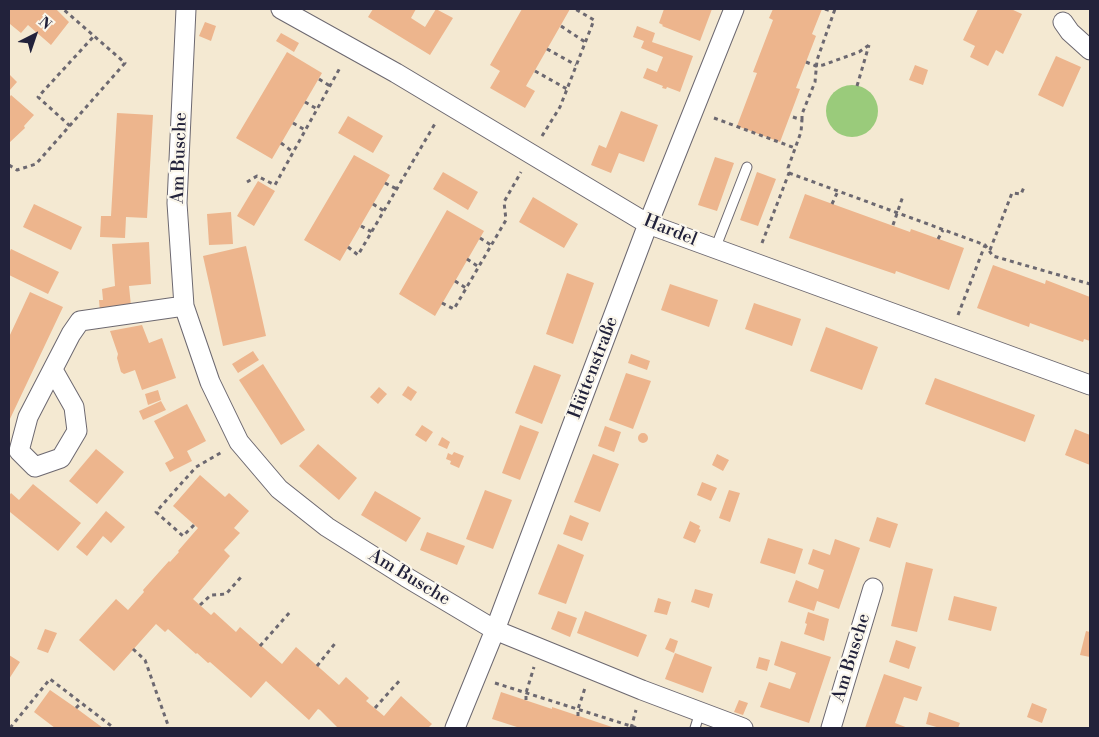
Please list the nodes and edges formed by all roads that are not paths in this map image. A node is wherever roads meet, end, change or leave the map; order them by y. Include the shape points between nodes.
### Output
1 (186, 9) edge
2 (281, 9) edge
3 (734, 9) edge
4 (1063, 22) dead end
5 (1090, 50) edge
6 (747, 167) dead end
7 (648, 224) junction
8 (715, 249) junction
9 (184, 306) junction
10 (52, 370) junction
11 (1090, 385) edge
12 (873, 588) dead end
13 (495, 630) junction
14 (697, 720) edge
15 (455, 728) edge
16 (743, 728) edge
17 (830, 728) edge

1 - 9 street, Am Busche via 177,203
2 - 7 street, Hardel
3 - 7 street, Hüttenstraße
4 - 5 street
6 - 8 lane
7 - 8 street, Hardel
7 - 13 street, Hüttenstraße
8 - 11 street, Hardel
9 - 10 street via 80,321
9 - 13 street, Am Busche via 210,382 239,442 279,489 327,527
10 - 10 street via 28,417 19,451 35,467 61,458 77,431 74,407
12 - 17 street, Am Busche
13 - 14 street, Am Busche via 591,670
13 - 15 street, Hüttenstraße
14 - 16 street, Am Busche

